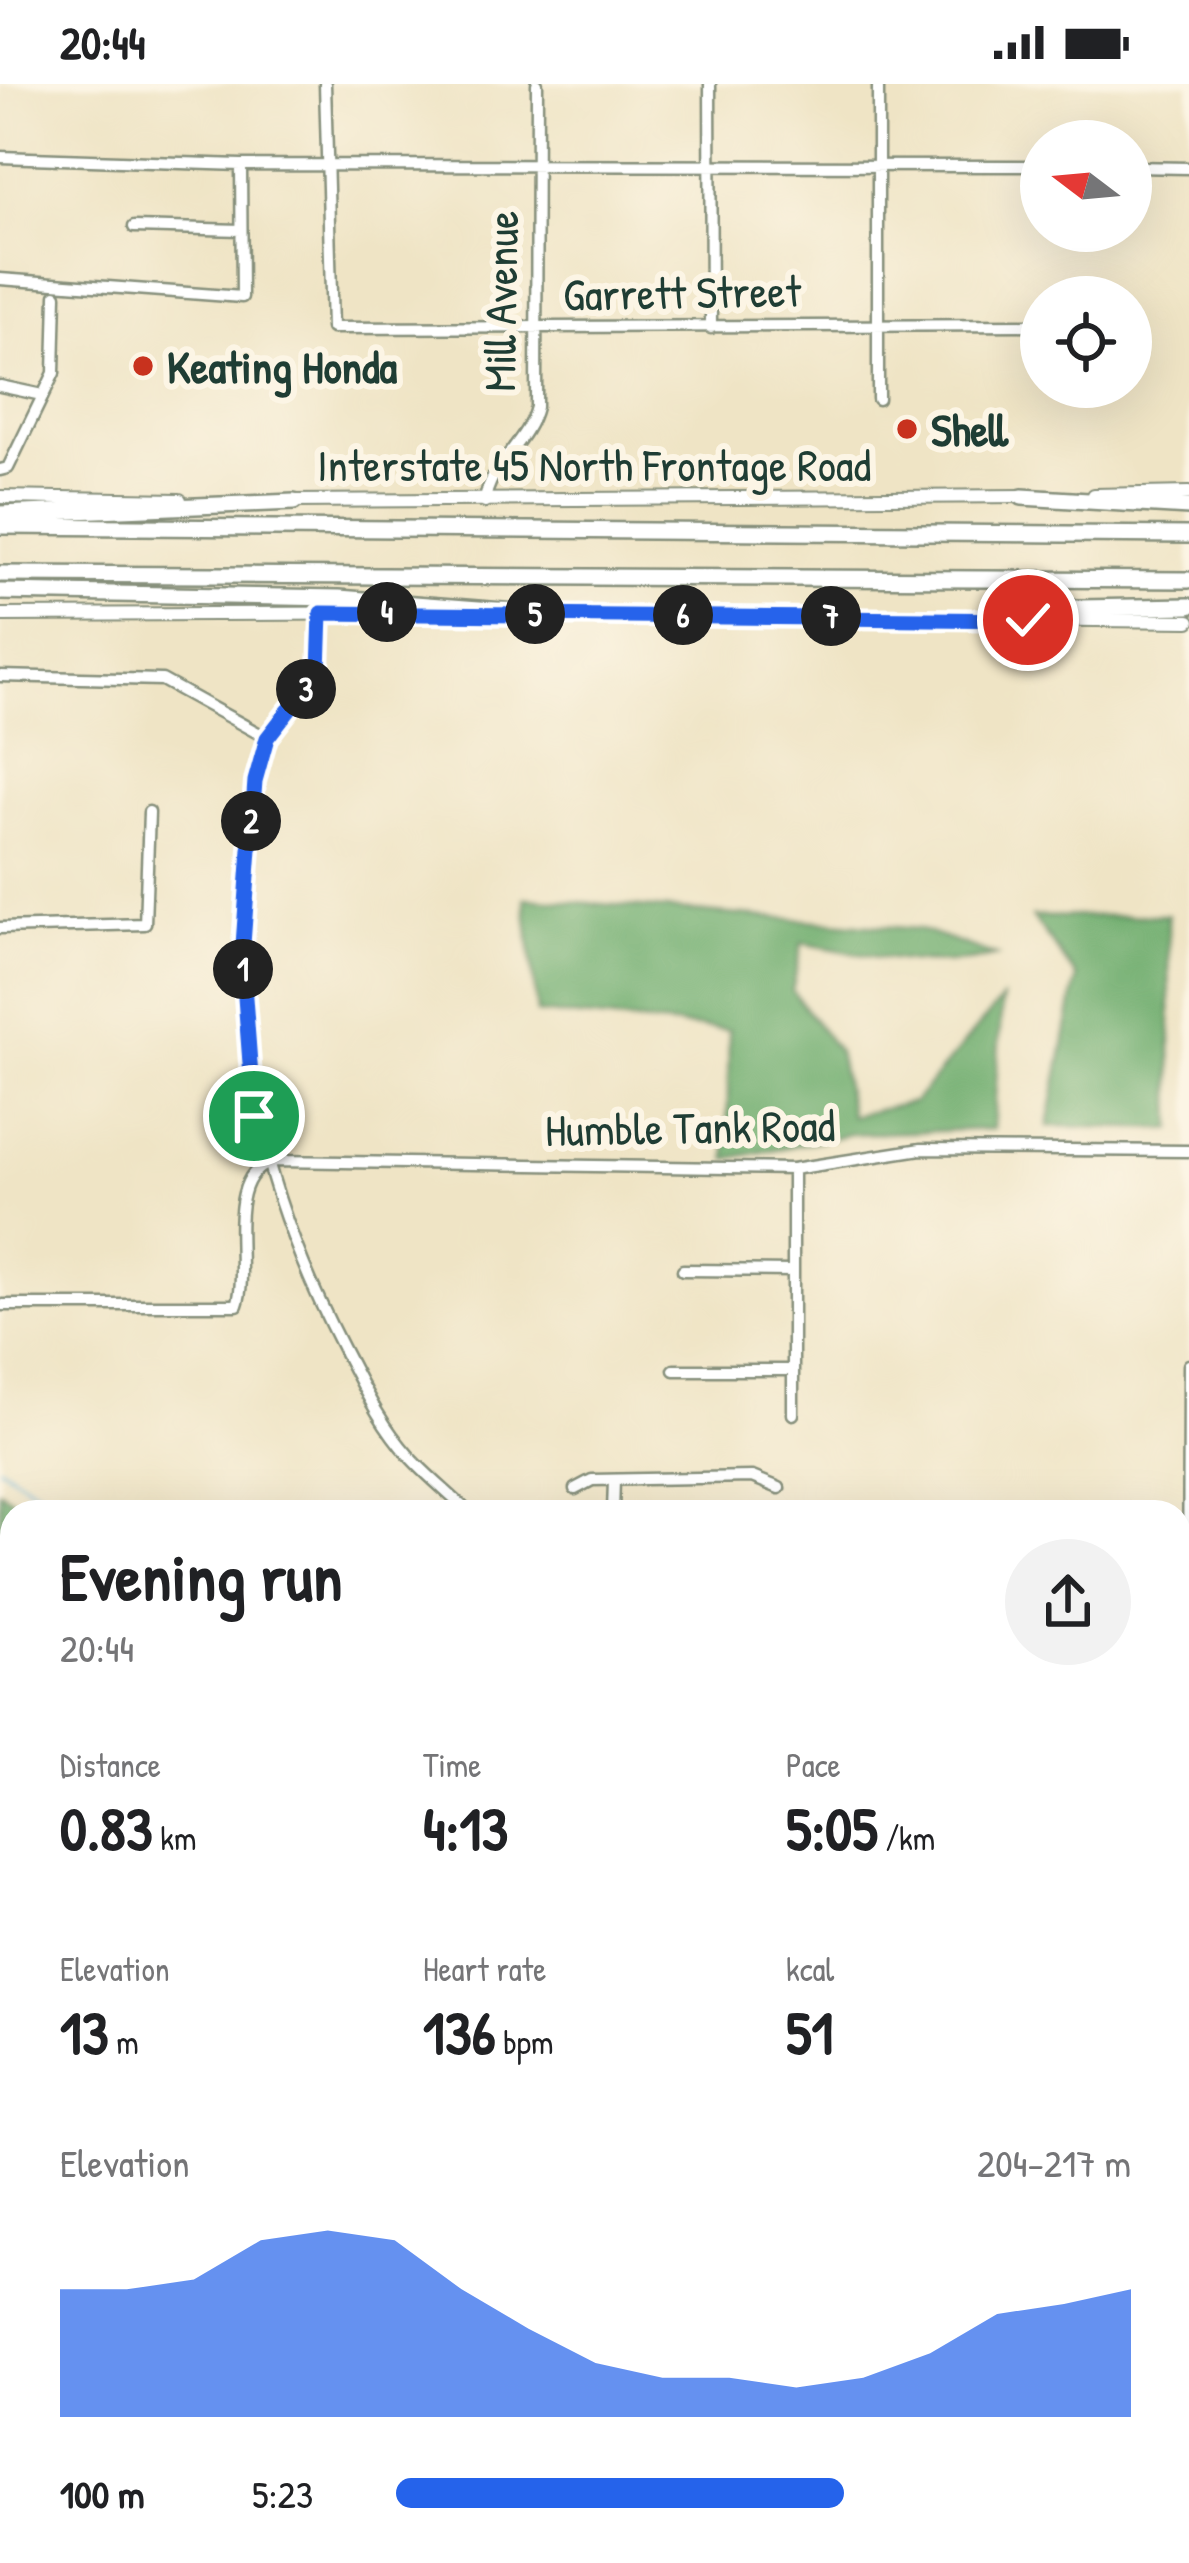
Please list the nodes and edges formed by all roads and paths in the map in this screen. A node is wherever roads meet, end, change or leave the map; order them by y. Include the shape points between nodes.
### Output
1 (325, 84) edge
2 (536, 84) edge
3 (710, 84) edge
4 (878, 84) edge
5 (0, 158) edge
6 (325, 164) junction
7 (241, 165) junction
8 (710, 165) junction
9 (878, 165) junction
10 (536, 166) junction
11 (1020, 166) edge
12 (1152, 167) edge
13 (1189, 168) edge
14 (134, 226) dead end
15 (241, 230) junction
16 (0, 279) edge
17 (56, 295) dead end
18 (1020, 325) edge
19 (879, 326) junction
20 (711, 328) junction
21 (538, 330) junction
22 (0, 386) edge
23 (42, 395) junction
24 (878, 399) dead end
25 (4, 469) edge
26 (1189, 493) edge
27 (1022, 496) junction
28 (0, 497) edge
29 (294, 502) junction
30 (485, 502) junction
31 (1189, 507) edge
32 (0, 514) edge
33 (0, 526) edge
34 (1189, 535) edge
35 (0, 574) edge
36 (1189, 580) edge
37 (0, 592) edge
38 (1189, 606) edge
39 (321, 613) junction
40 (542, 614) junction
41 (0, 615) edge
42 (999, 619) junction
43 (1189, 621) edge
44 (0, 676) edge
45 (267, 738) junction
46 (149, 812) dead end
47 (0, 928) edge
48 (1189, 1151) edge
49 (264, 1163) junction
50 (793, 1169) junction
51 (683, 1270) dead end
52 (792, 1271) junction
53 (0, 1305) edge
54 (1189, 1365) edge
55 (674, 1370) dead end
56 (793, 1370) junction
57 (793, 1414) dead end
58 (614, 1480) junction
59 (779, 1488) dead end
60 (575, 1489) dead end
61 (456, 1500) edge
62 (613, 1500) edge
63 (1189, 1500) edge

1 - 6 street
2 - 10 street, Mill Avenue
3 - 8 street
4 - 9 street
5 - 7 street
6 - 7 street
6 - 10 street
6 - 21 street, Garrett Street via 332,328
7 - 15 street
8 - 9 street
8 - 10 street
8 - 20 street
9 - 11 street
9 - 19 street
10 - 21 street, Mill Avenue
12 - 13 street
14 - 15 street
15 - 16 street via 242,297
17 - 23 street via 54,373
18 - 19 street, Garrett Street
19 - 20 street, Garrett Street
19 - 24 street
20 - 21 street, Garrett Street
21 - 30 street, Mill Avenue via 532,422 486,487
22 - 23 street
23 - 25 street
26 - 27 main road, Interstate 45 North Frontage Road
27 - 30 main road, Interstate 45 North Frontage Road
27 - 31 highway
28 - 29 main road, Interstate 45 North Frontage Road
29 - 30 main road, Interstate 45 North Frontage Road
29 - 32 highway
33 - 34 highway
35 - 36 highway
37 - 40 highway via 339,598
38 - 42 highway via 1026,609
39 - 40 main road
39 - 41 main road
39 - 45 street via 319,671
40 - 42 main road
42 - 43 main road
44 - 45 street via 163,680
45 - 49 street via 255,781 242,958 245,1044
46 - 47 street via 145,924
48 - 50 street, Humble Tank Road via 921,1149
49 - 50 street, Humble Tank Road
49 - 53 street via 244,1196 237,1305
49 - 61 street via 368,1398 409,1455
50 - 52 street
51 - 52 street
52 - 56 street
54 - 63 street
55 - 56 street
56 - 57 street
58 - 59 street via 752,1478
58 - 60 street via 586,1480
58 - 62 street

